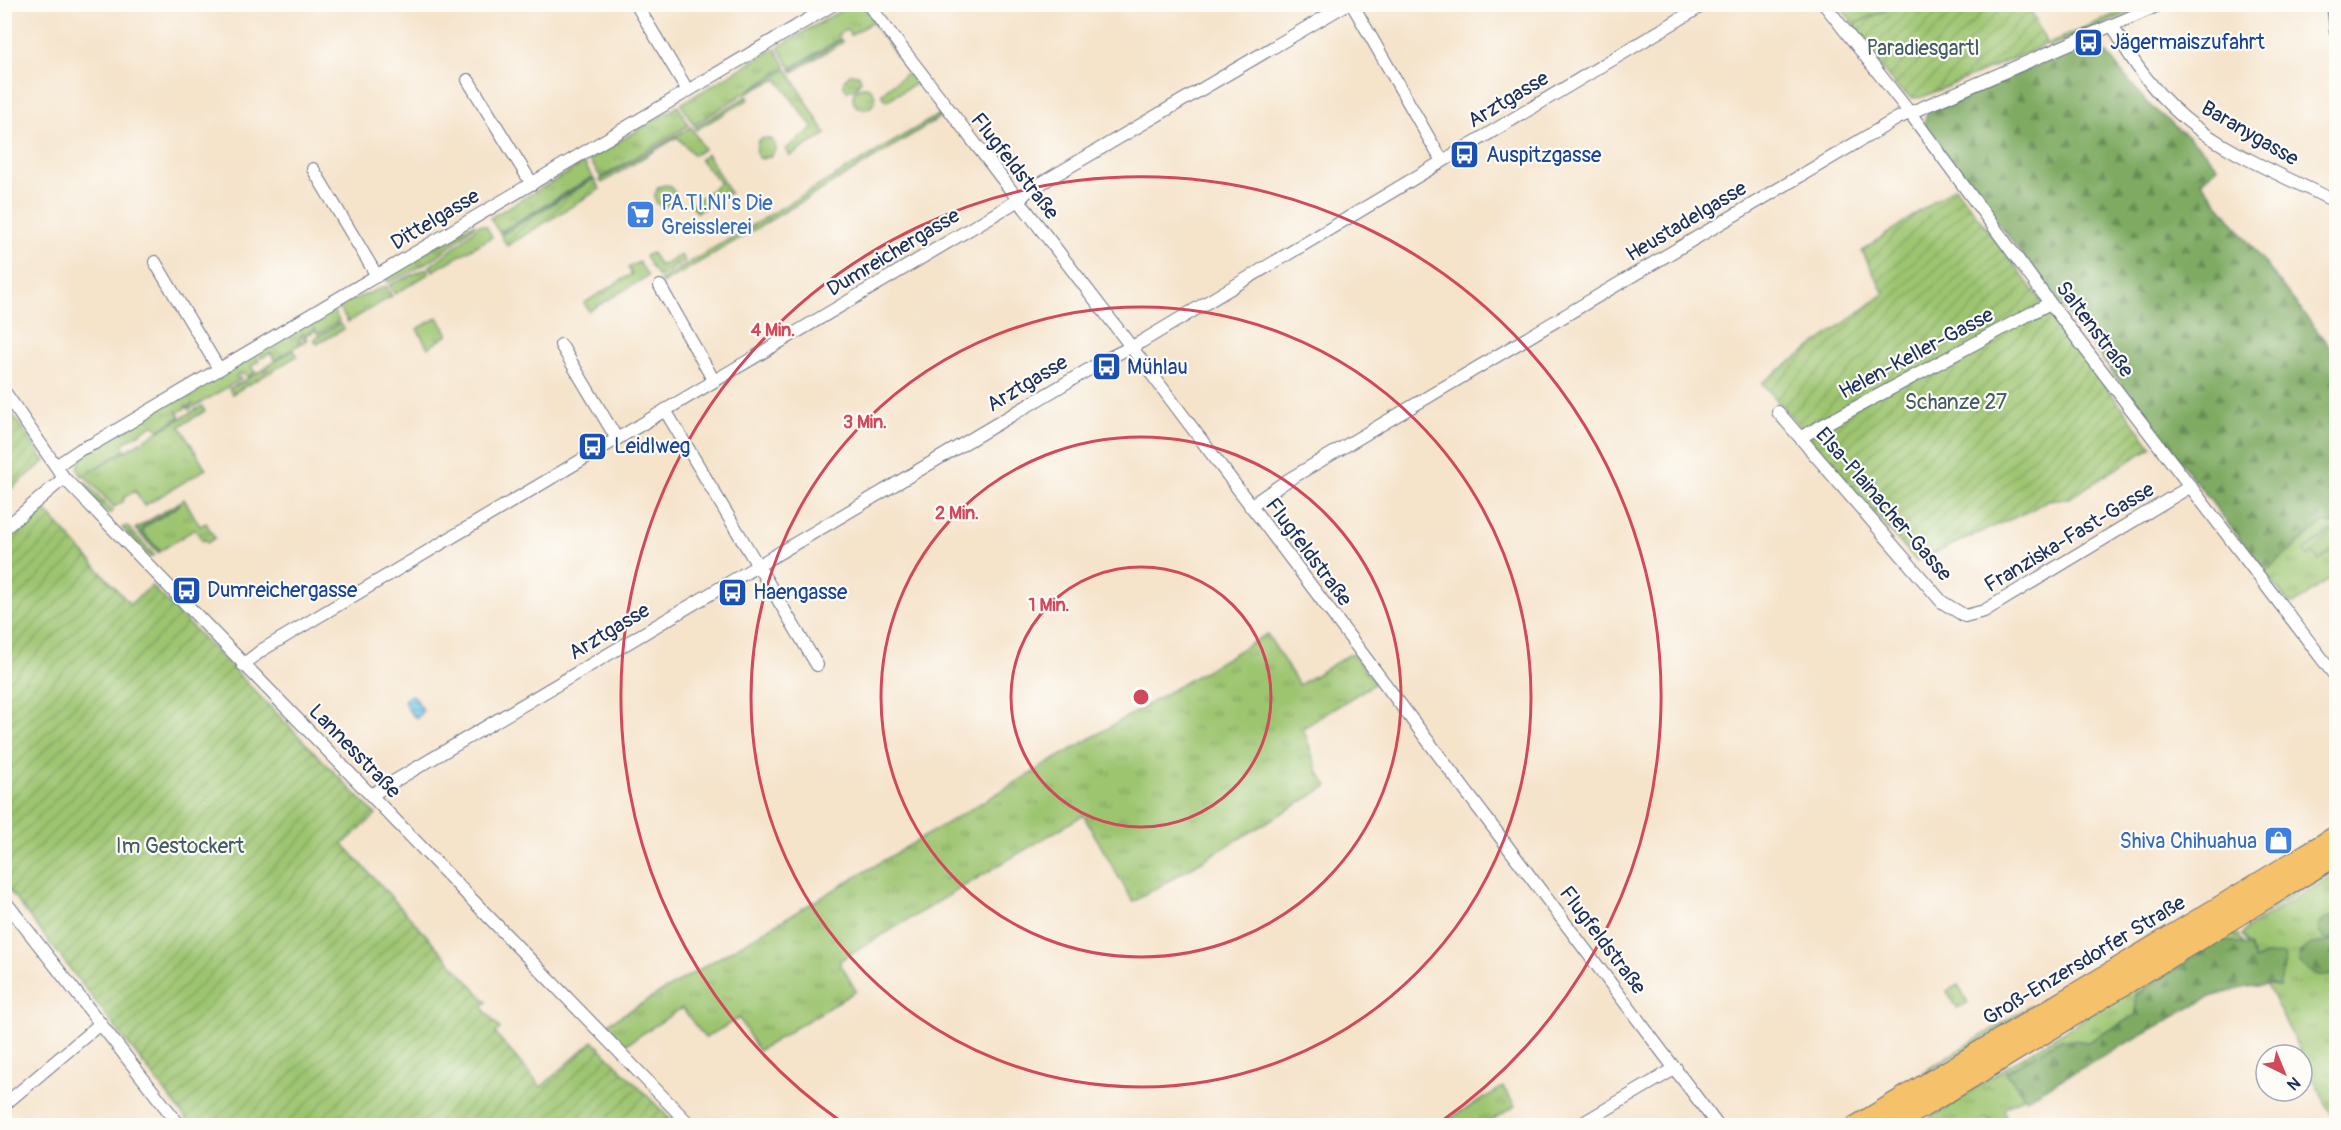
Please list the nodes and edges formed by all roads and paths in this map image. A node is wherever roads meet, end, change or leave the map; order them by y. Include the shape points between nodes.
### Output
1 (636, 4) edge
2 (834, 4) edge
3 (868, 4) edge
4 (1347, 4) edge
5 (1352, 4) edge
6 (1705, 4) edge
7 (1824, 4) edge
8 (2162, 4) edge
9 (2333, 4) edge
10 (2113, 26) junction
11 (2337, 32) edge
12 (468, 80) dead end
13 (688, 91) junction
14 (1910, 113) junction
15 (1442, 161) junction
16 (313, 170) dead end
17 (532, 184) junction
18 (1017, 201) junction
19 (2337, 201) edge
20 (155, 262) dead end
21 (377, 276) junction
22 (660, 286) dead end
23 (2050, 303) junction
24 (561, 345) dead end
25 (1129, 346) junction
26 (219, 369) junction
27 (714, 381) junction
28 (4, 391) edge
29 (666, 410) junction
30 (1778, 412) dead end
31 (1801, 437) junction
32 (616, 439) junction
33 (56, 466) junction
34 (64, 478) junction
35 (2191, 486) junction
36 (1250, 506) junction
37 (4, 529) edge
38 (758, 565) junction
39 (1965, 616) joint
40 (243, 665) junction
41 (817, 665) dead end
42 (2337, 677) edge
43 (370, 795) junction
44 (2337, 836) edge
45 (2337, 856) edge
46 (4, 900) edge
47 (101, 1023) junction
48 (1676, 1068) junction
49 (4, 1105) edge
50 (180, 1125) edge
51 (692, 1125) edge
52 (1578, 1125) edge
53 (1718, 1125) edge
54 (1856, 1125) edge
55 (1892, 1125) edge

1 - 13 street
2 - 13 street, Dittelgasse
3 - 18 street, Flugfeldstraße
4 - 18 street, Dumreichergasse
5 - 15 street
6 - 15 street, Arztgasse
7 - 14 street, Saltenstraße
8 - 10 street, Heustadelgasse
9 - 11 street
10 - 14 street, Heustadelgasse
10 - 19 street, Baranygasse via 2142,74 2184,118 2228,148
12 - 17 street
13 - 17 street, Dittelgasse
14 - 23 street, Saltenstraße
14 - 36 street, Heustadelgasse
15 - 25 street, Arztgasse
16 - 21 street
17 - 21 street, Dittelgasse
18 - 25 street, Flugfeldstraße
18 - 27 street, Dumreichergasse
20 - 26 street
21 - 26 street, Dittelgasse
22 - 27 street
23 - 31 street, Helen-Keller-Gasse
23 - 35 street, Saltenstraße
24 - 32 street
25 - 36 street, Flugfeldstraße
25 - 38 street, Arztgasse
26 - 33 street, Dittelgasse
27 - 29 street, Dumreichergasse
28 - 33 street, Lannesstraße
29 - 32 street, Dumreichergasse
29 - 38 street
30 - 31 street, Elsa-Plainacher-Gasse
31 - 39 street, Elsa-Plainacher-Gasse via 1942,602
32 - 40 street, Dumreichergasse
33 - 34 street, Lannesstraße
34 - 37 street
34 - 40 street, Lannesstraße
35 - 39 street, Franziska-Fast-Gasse via 1984,611
35 - 42 street, Saltenstraße
36 - 48 street, Flugfeldstraße
38 - 41 street
38 - 43 street, Arztgasse
40 - 43 street, Lannesstraße
43 - 51 street, Lannesstraße
44 - 54 main road, Groß-Enzersdorfer Straße
45 - 55 main road, Groß-Enzersdorfer Straße
46 - 47 street
47 - 49 street
47 - 50 street
48 - 52 street
48 - 53 street, Flugfeldstraße

